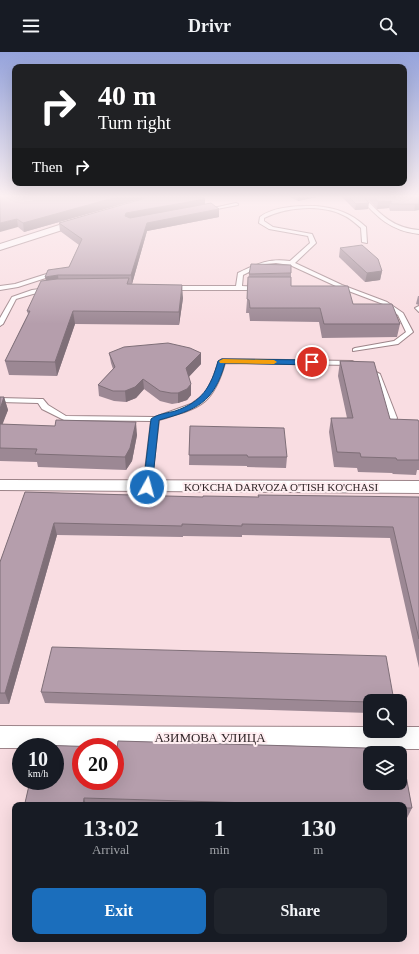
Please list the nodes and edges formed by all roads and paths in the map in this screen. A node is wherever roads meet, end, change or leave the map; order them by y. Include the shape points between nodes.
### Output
1 (23, 239) edge
2 (311, 239) edge
3 (0, 247) edge
4 (291, 263) junction
5 (64, 270) edge
6 (340, 286) junction
7 (325, 287) edge
8 (0, 288) edge
9 (169, 288) edge
10 (239, 288) junction
11 (262, 288) edge
12 (52, 289) edge
13 (0, 324) edge
14 (355, 350) dead end
15 (356, 363) edge
16 (372, 363) edge
17 (0, 400) edge
18 (393, 418) edge
19 (155, 419) junction
20 (147, 487) junction
21 (419, 487) edge
22 (1, 488) edge
23 (0, 737) edge
24 (419, 738) edge

1 - 3 street
2 - 4 lane via 313,244
4 - 6 lane
4 - 10 lane via 264,263 240,274
5 - 8 lane via 16,286
6 - 7 lane
6 - 14 lane via 385,303 401,314 410,332 396,343
9 - 10 lane
10 - 11 lane
12 - 13 lane via 14,298
15 - 19 lane via 222,361 208,395 194,406
16 - 18 lane
17 - 19 lane via 40,401 45,407 64,418
19 - 20 lane
20 - 21 street, KO'KCHA DARVOZA O'TISH KO'CHASI
20 - 22 street, KO'KCHA DARVOZA O'TISH KO'CHASI
23 - 24 street, АЗИМОВА УЛИЦА

